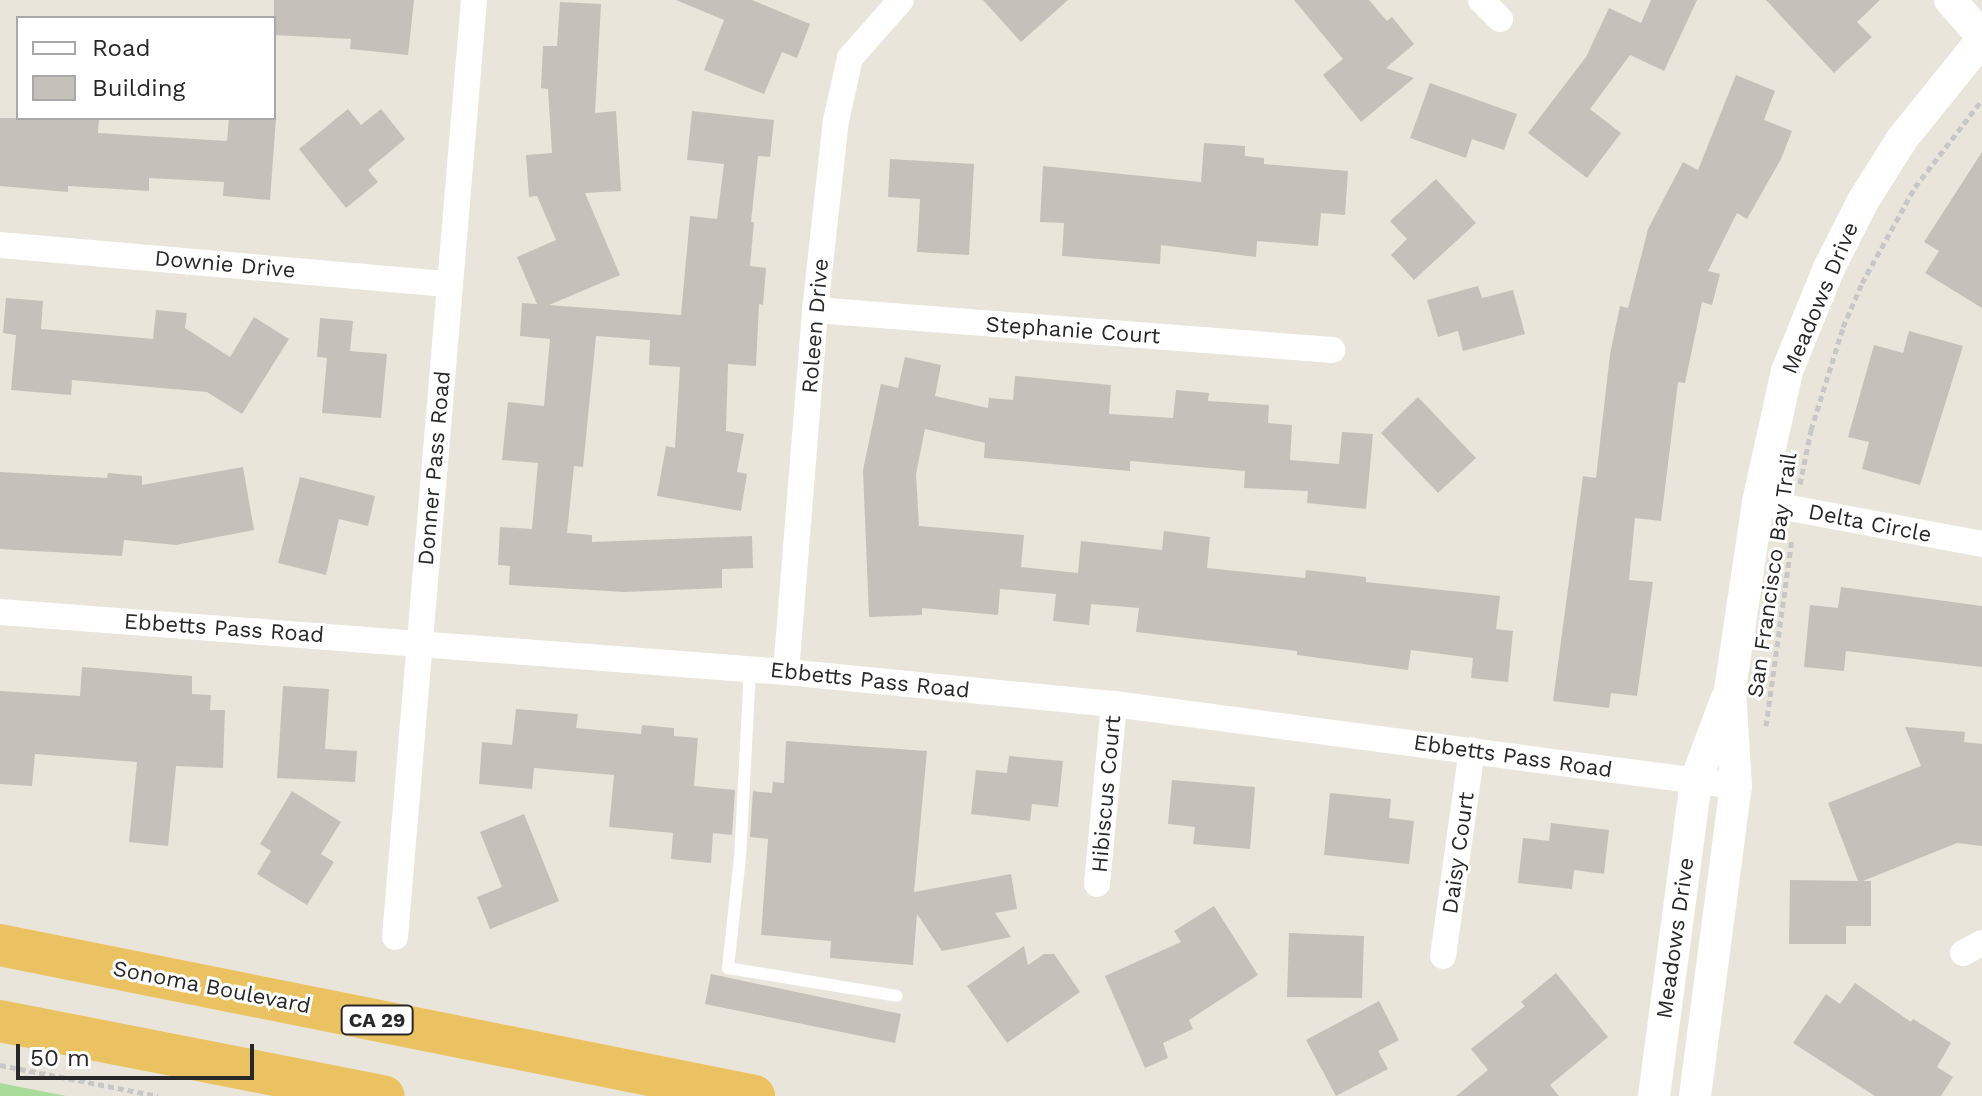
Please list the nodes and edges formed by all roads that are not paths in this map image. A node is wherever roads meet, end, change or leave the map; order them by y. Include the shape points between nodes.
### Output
1 (474, 0) edge
2 (901, 0) edge
3 (1481, 0) edge
4 (1950, 0) edge
5 (1500, 19) dead end
6 (1982, 38) edge
7 (0, 245) edge
8 (450, 284) junction
9 (815, 310) junction
10 (1332, 350) dead end
11 (1758, 502) junction
12 (1982, 544) edge
13 (0, 612) edge
14 (419, 641) junction
15 (750, 669) junction
16 (786, 672) junction
17 (1730, 690) junction
18 (1114, 704) junction
19 (1472, 750) junction
20 (1696, 780) junction
21 (1736, 786) junction
22 (1097, 884) dead end
23 (395, 937) dead end
24 (0, 945) edge
25 (1443, 956) dead end
26 (897, 996) dead end
27 (0, 1021) edge
28 (384, 1096) edge
29 (754, 1096) edge
30 (1654, 1096) edge
31 (1695, 1096) edge

1 - 8 street, Donner Pass Road
2 - 9 street, Roleen Drive via 850,58 836,121
3 - 5 street
4 - 6 street
6 - 11 street, Meadows Drive via 1902,139 1829,268 1787,371
7 - 8 street, Downie Drive
8 - 14 street, Donner Pass Road
9 - 10 street, Stephanie Court
9 - 16 street, Roleen Drive
11 - 12 street, Delta Circle
11 - 17 street, Meadows Drive
13 - 14 street, Ebbetts Pass Road
14 - 15 street, Ebbetts Pass Road
14 - 23 street, Donner Pass Road
15 - 16 street, Ebbetts Pass Road
15 - 26 lane via 728,968
16 - 18 street, Ebbetts Pass Road
17 - 20 street, Meadows Drive
17 - 21 street, Meadows Drive
18 - 19 street, Ebbetts Pass Road
18 - 22 street, Hibiscus Court
19 - 20 street, Ebbetts Pass Road
19 - 25 street, Daisy Court
20 - 21 street, Ebbetts Pass Road
20 - 30 street, Meadows Drive
21 - 31 street, Meadows Drive
24 - 29 highway, Sonoma Boulevard / CA 29
27 - 28 highway

